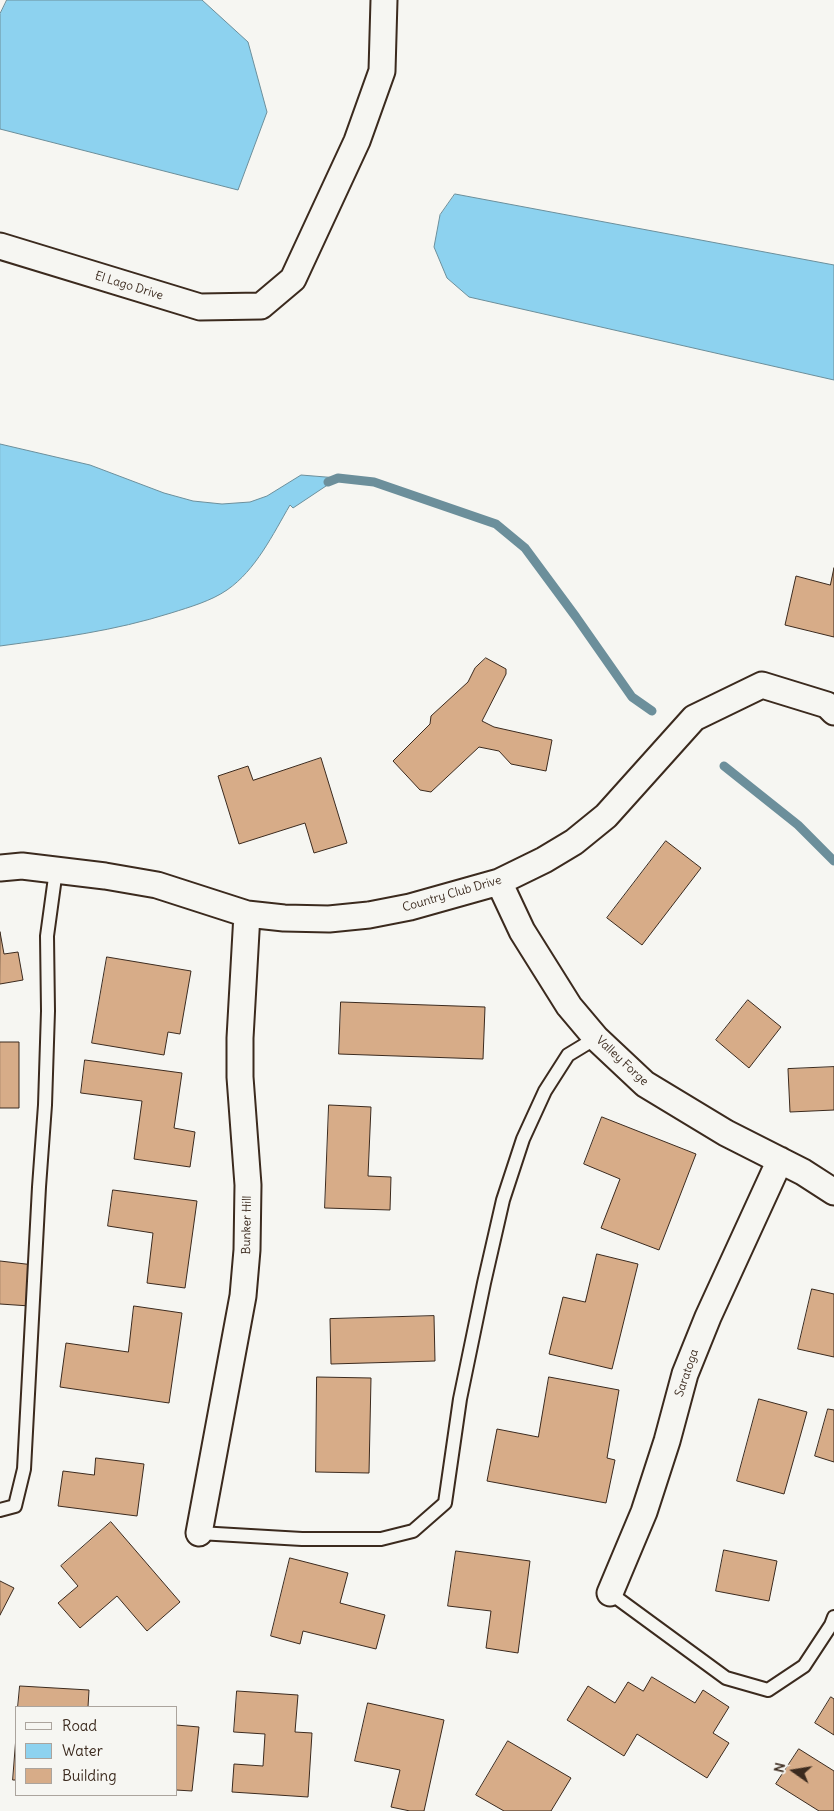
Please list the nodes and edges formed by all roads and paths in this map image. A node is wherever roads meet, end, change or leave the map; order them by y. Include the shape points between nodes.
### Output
1 (384, 0) edge
2 (0, 246) edge
3 (832, 706) edge
4 (0, 868) edge
5 (56, 870) junction
6 (498, 882) junction
7 (247, 914) junction
8 (596, 1038) junction
9 (780, 1160) junction
10 (834, 1192) edge
11 (0, 1510) edge
12 (199, 1533) joint
13 (610, 1593) joint
14 (834, 1617) edge

1 - 2 street, El Lago Drive via 382,71 357,141 293,279 261,306 200,307
3 - 6 street, Country Club Drive via 762,685 694,718 606,816 574,842
4 - 5 street, Country Club Drive via 22,866
5 - 7 street, Country Club Drive via 157,886
5 - 11 lane via 47,936 45,1105 24,1469 15,1506
6 - 7 street, Country Club Drive via 369,915 329,919
6 - 8 street, Valley Forge via 544,968 569,1006
7 - 12 street, Bunker Hill via 240,1067 248,1185 247,1250 243,1296
8 - 9 street, Valley Forge via 645,1084 726,1133
8 - 12 lane via 568,1055 546,1091 523,1139 503,1200 460,1399 445,1504 413,1531 381,1539 302,1539
9 - 10 street, Valley Forge
9 - 13 street, Saratoga via 685,1374 644,1512
13 - 14 lane via 726,1678 768,1690 804,1666

